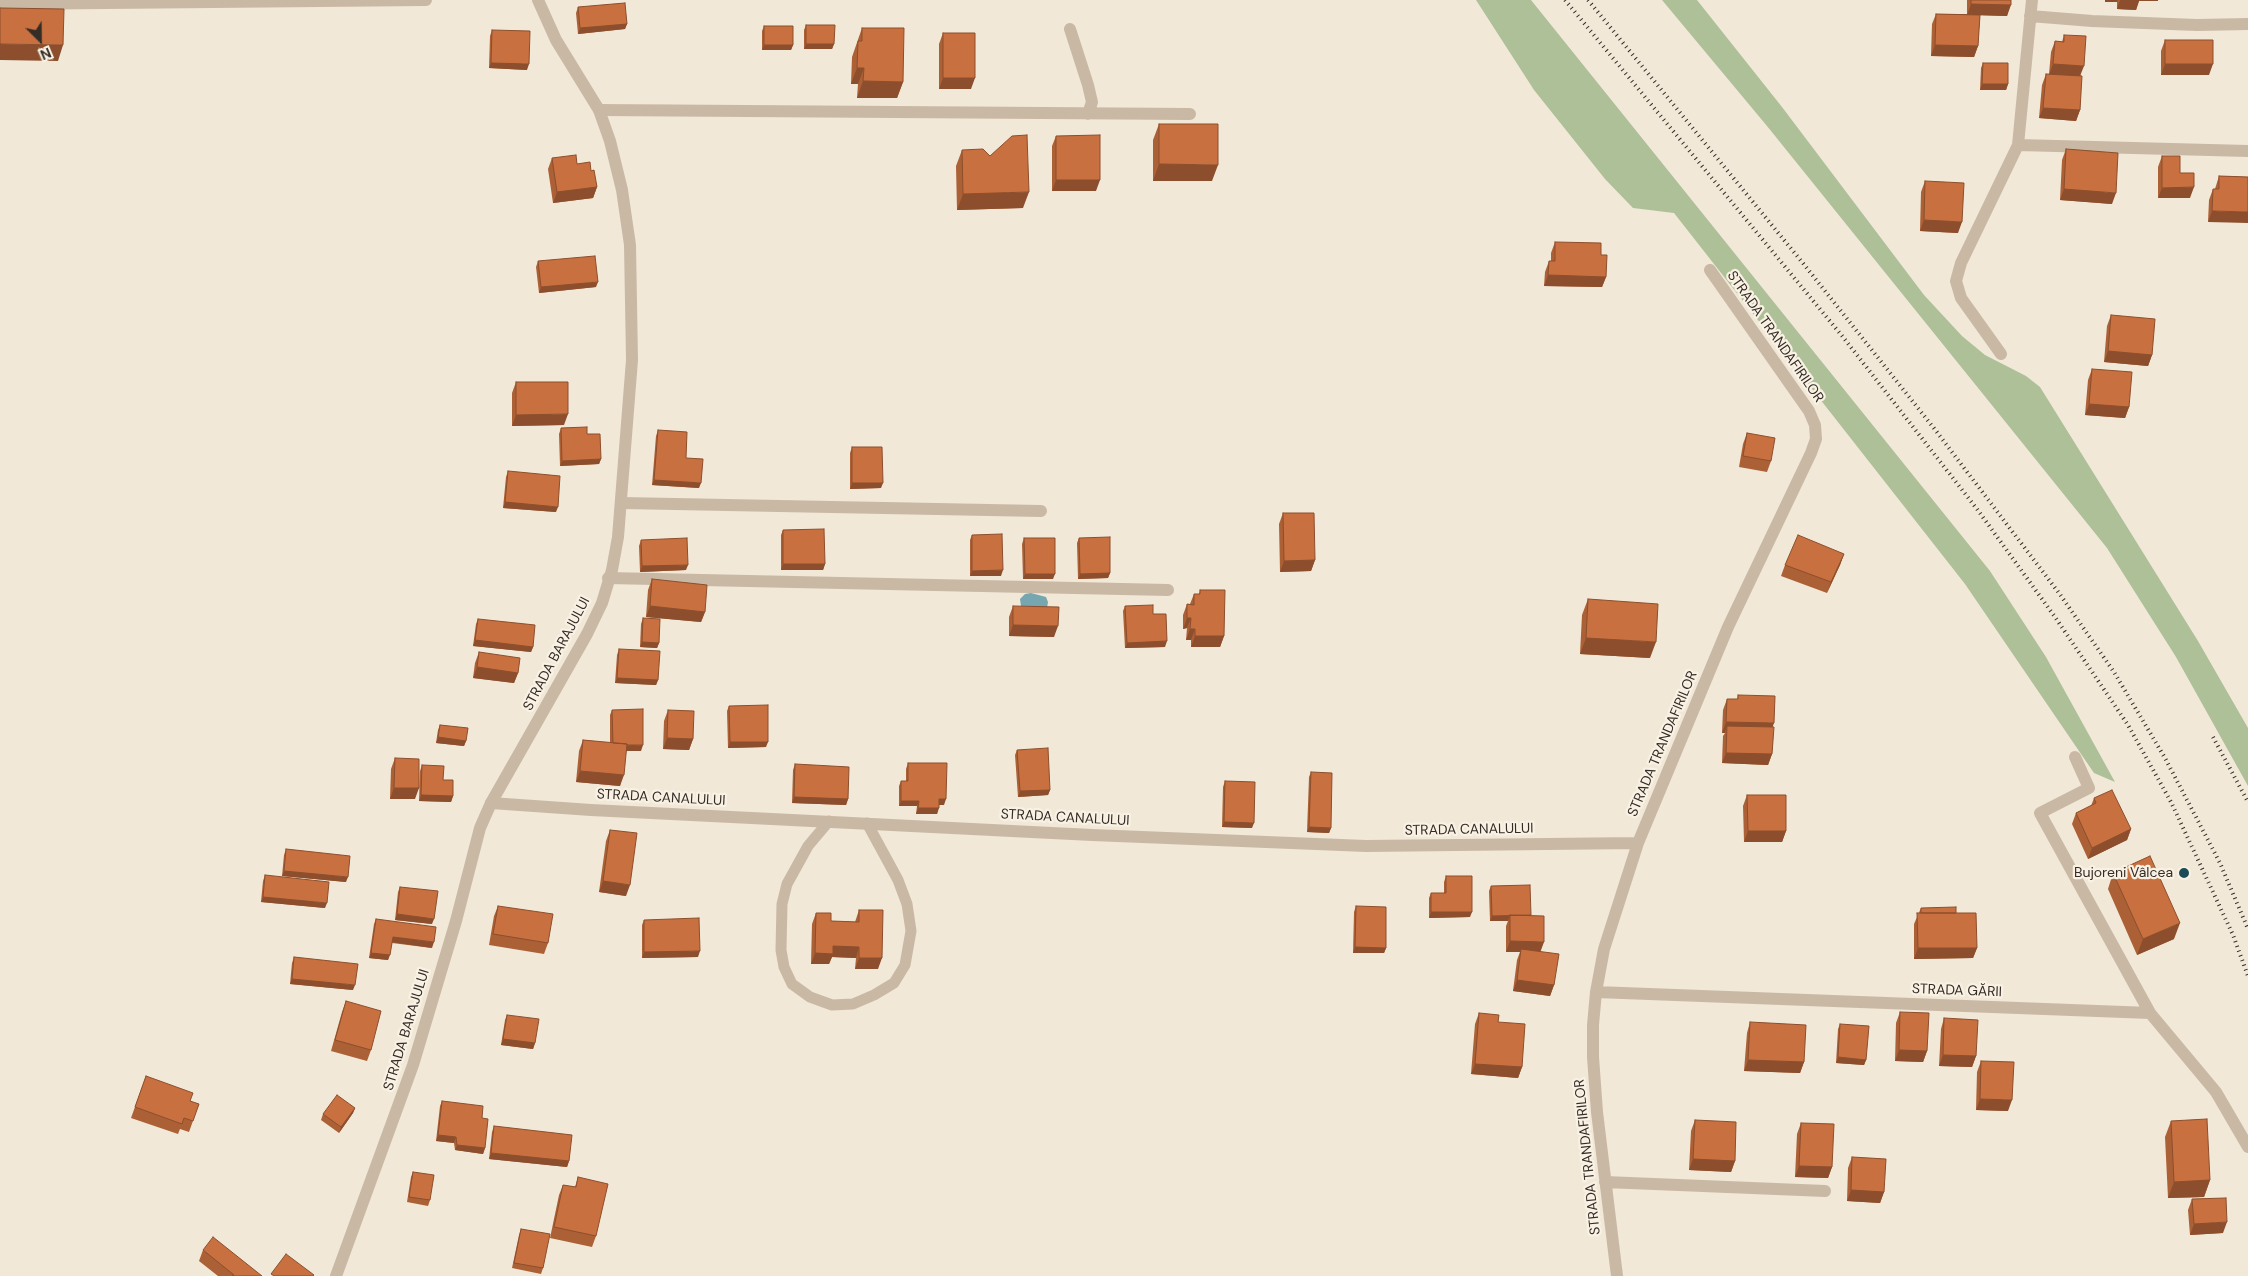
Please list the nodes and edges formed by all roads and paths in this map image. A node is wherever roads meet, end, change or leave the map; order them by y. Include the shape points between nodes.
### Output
1 (426, 0) edge
2 (538, 0) edge
3 (2032, 0) edge
4 (0, 4) edge
5 (2030, 16) junction
6 (2248, 24) edge
7 (1070, 29) dead end
8 (599, 110) junction
9 (1088, 114) junction
10 (1190, 114) dead end
11 (2018, 145) junction
12 (2248, 151) edge
13 (1710, 270) dead end
14 (2001, 354) dead end
15 (622, 503) junction
16 (1041, 511) dead end
17 (608, 578) junction
18 (1168, 590) dead end
19 (2074, 757) dead end
20 (491, 803) junction
21 (829, 821) junction
22 (867, 823) junction
23 (1638, 842) junction
24 (1596, 992) junction
25 (2150, 1013) junction
26 (2248, 1147) edge
27 (1604, 1182) junction
28 (1825, 1190) dead end
29 (336, 1276) edge
30 (1617, 1276) edge

1 - 4 street
2 - 8 street, STRADA BARAJULUI via 556,40
3 - 5 street
5 - 6 street via 2197,25
5 - 11 street
7 - 9 street via 1092,102
8 - 9 street
8 - 15 street, STRADA BARAJULUI via 620,182 630,245 632,360
9 - 10 street
11 - 12 street
11 - 14 street via 1961,263 1956,281 1961,298
13 - 23 street, STRADA TRANDAFIRILOR via 1809,411 1816,439 1728,627
15 - 16 street
15 - 17 street, STRADA BARAJULUI
17 - 18 street
17 - 20 street, STRADA BARAJULUI via 602,603 588,634
19 - 25 street via 2089,788 2040,813
20 - 21 street, STRADA CANALULUI
20 - 29 street, STRADA BARAJULUI via 480,828 413,1064
21 - 22 street, STRADA CANALULUI
21 - 22 lane via 808,846 787,884 782,904 781,950 784,968 792,984 810,997 832,1005 853,1004 874,995 894,983 905,965 911,931 907,904 898,880
22 - 23 street, STRADA CANALULUI via 1366,846
23 - 24 street, STRADA TRANDAFIRILOR via 1604,949
24 - 25 street, STRADA GĂRII
24 - 27 street, STRADA TRANDAFIRILOR via 1593,1057
25 - 26 street via 2216,1092
27 - 28 street
27 - 30 street, STRADA TRANDAFIRILOR

